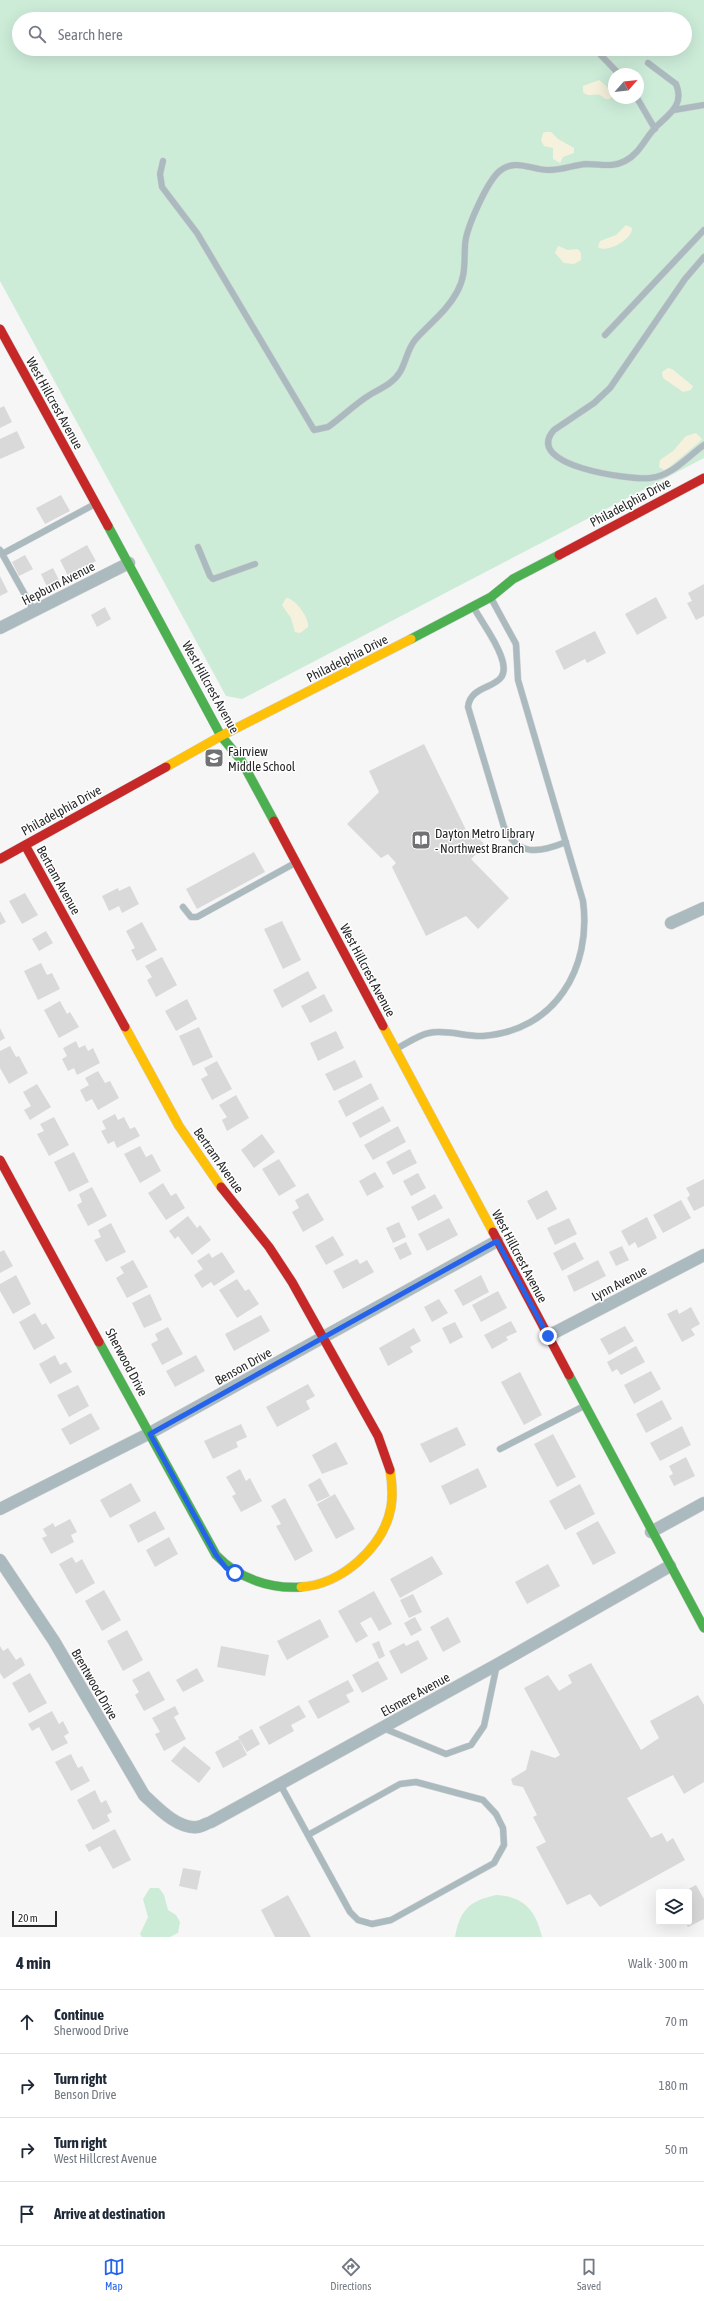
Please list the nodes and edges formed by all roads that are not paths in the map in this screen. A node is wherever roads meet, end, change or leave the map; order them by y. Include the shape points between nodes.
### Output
1 (602, 56) edge
2 (648, 63) dead end
3 (613, 68) edge
4 (640, 104) edge
5 (704, 106) edge
6 (674, 110) junction
7 (655, 129) junction
8 (163, 161) dead end
9 (704, 230) edge
10 (704, 257) edge
11 (0, 329) edge
12 (605, 335) dead end
13 (3, 344) edge
14 (704, 445) edge
15 (704, 478) edge
16 (96, 503) junction
17 (198, 547) dead end
18 (1, 552) edge
19 (129, 563) junction
20 (255, 564) dead end
21 (491, 597) junction
22 (473, 607) junction
23 (34, 611) junction
24 (0, 628) edge
25 (517, 667) junction
26 (503, 668) junction
27 (221, 736) junction
28 (566, 842) junction
29 (25, 845) junction
30 (0, 858) edge
31 (295, 863) junction
32 (183, 907) dead end
33 (704, 908) edge
34 (671, 923) dead end
35 (396, 1049) junction
36 (0, 1160) edge
37 (497, 1241) junction
38 (704, 1254) edge
39 (548, 1336) junction
40 (323, 1338) junction
41 (584, 1406) junction
42 (150, 1434) junction
43 (500, 1449) dead end
44 (704, 1503) edge
45 (0, 1509) edge
46 (651, 1532) junction
47 (0, 1560) edge
48 (670, 1566) junction
49 (235, 1573) joint
50 (704, 1628) edge
51 (498, 1664) junction
52 (383, 1728) junction
53 (280, 1784) junction
54 (170, 1817) joint
55 (308, 1835) junction

1 - 3 lane
2 - 6 lane via 676,84 679,99
4 - 7 lane
5 - 6 lane
6 - 7 lane
7 - 8 lane via 633,156 615,166 587,164 550,170 521,164 500,170 488,187 472,222 465,244 465,274 457,293 408,350 400,372 392,381 368,396 328,428 321,430 314,430 306,419 288,384 197,233 162,187 160,174
9 - 12 lane
10 - 14 lane via 685,279 610,388 594,403 554,430 548,441 552,452 564,462 585,469 634,478 661,476 683,463
11 - 13 street, West Hillcrest Avenue
13 - 16 street, West Hillcrest Avenue
15 - 21 street, Philadelphia Drive via 513,579
16 - 18 lane
16 - 19 street, West Hillcrest Avenue
17 - 20 lane via 213,579
18 - 23 lane
19 - 23 street, Hepburn Avenue
19 - 27 street, West Hillcrest Avenue
21 - 22 street, Philadelphia Drive
21 - 25 lane via 516,644
22 - 26 lane via 498,650
22 - 27 street, Philadelphia Drive
23 - 24 street, Hepburn Avenue
25 - 26 lane
25 - 28 lane via 518,680
26 - 28 lane via 501,679 473,694 468,707 504,827 509,838 529,851 550,848
27 - 29 street, Philadelphia Drive
27 - 31 street, West Hillcrest Avenue via 241,760
28 - 35 lane via 583,901 586,921 580,961 561,995 539,1016 508,1032 483,1036 428,1033
29 - 30 street, Philadelphia Drive
29 - 40 street, Bertram Avenue via 189,1142 287,1273
31 - 32 lane via 197,917 191,917
31 - 35 street, West Hillcrest Avenue
33 - 34 street
35 - 37 street, West Hillcrest Avenue
36 - 42 street, Sherwood Drive
37 - 39 street, West Hillcrest Avenue
37 - 40 street, Benson Drive
38 - 39 street, Lynn Avenue
39 - 41 street, West Hillcrest Avenue
40 - 42 street, Benson Drive
40 - 49 street, Bertram Avenue via 386,1453 392,1487 391,1509 378,1538 367,1553 333,1580 295,1588 280,1587
41 - 43 lane
41 - 46 street, West Hillcrest Avenue
42 - 45 street, Benson Drive
42 - 49 street, Sherwood Drive via 216,1555 226,1568
44 - 46 street
46 - 48 street, West Hillcrest Avenue
47 - 54 street, Brentwood Drive via 54,1641 144,1795
48 - 50 street, West Hillcrest Avenue
48 - 51 street, Elsmere Avenue
51 - 52 street, Elsmere Avenue
51 - 52 lane via 484,1726 470,1745 446,1754
52 - 53 street, Elsmere Avenue
53 - 54 street, Elsmere Avenue via 211,1822 197,1827 184,1825
53 - 55 lane
55 - 55 lane via 350,1912 358,1920 372,1924 391,1920 494,1863 504,1845 503,1828 496,1814 483,1800 416,1782 400,1784

